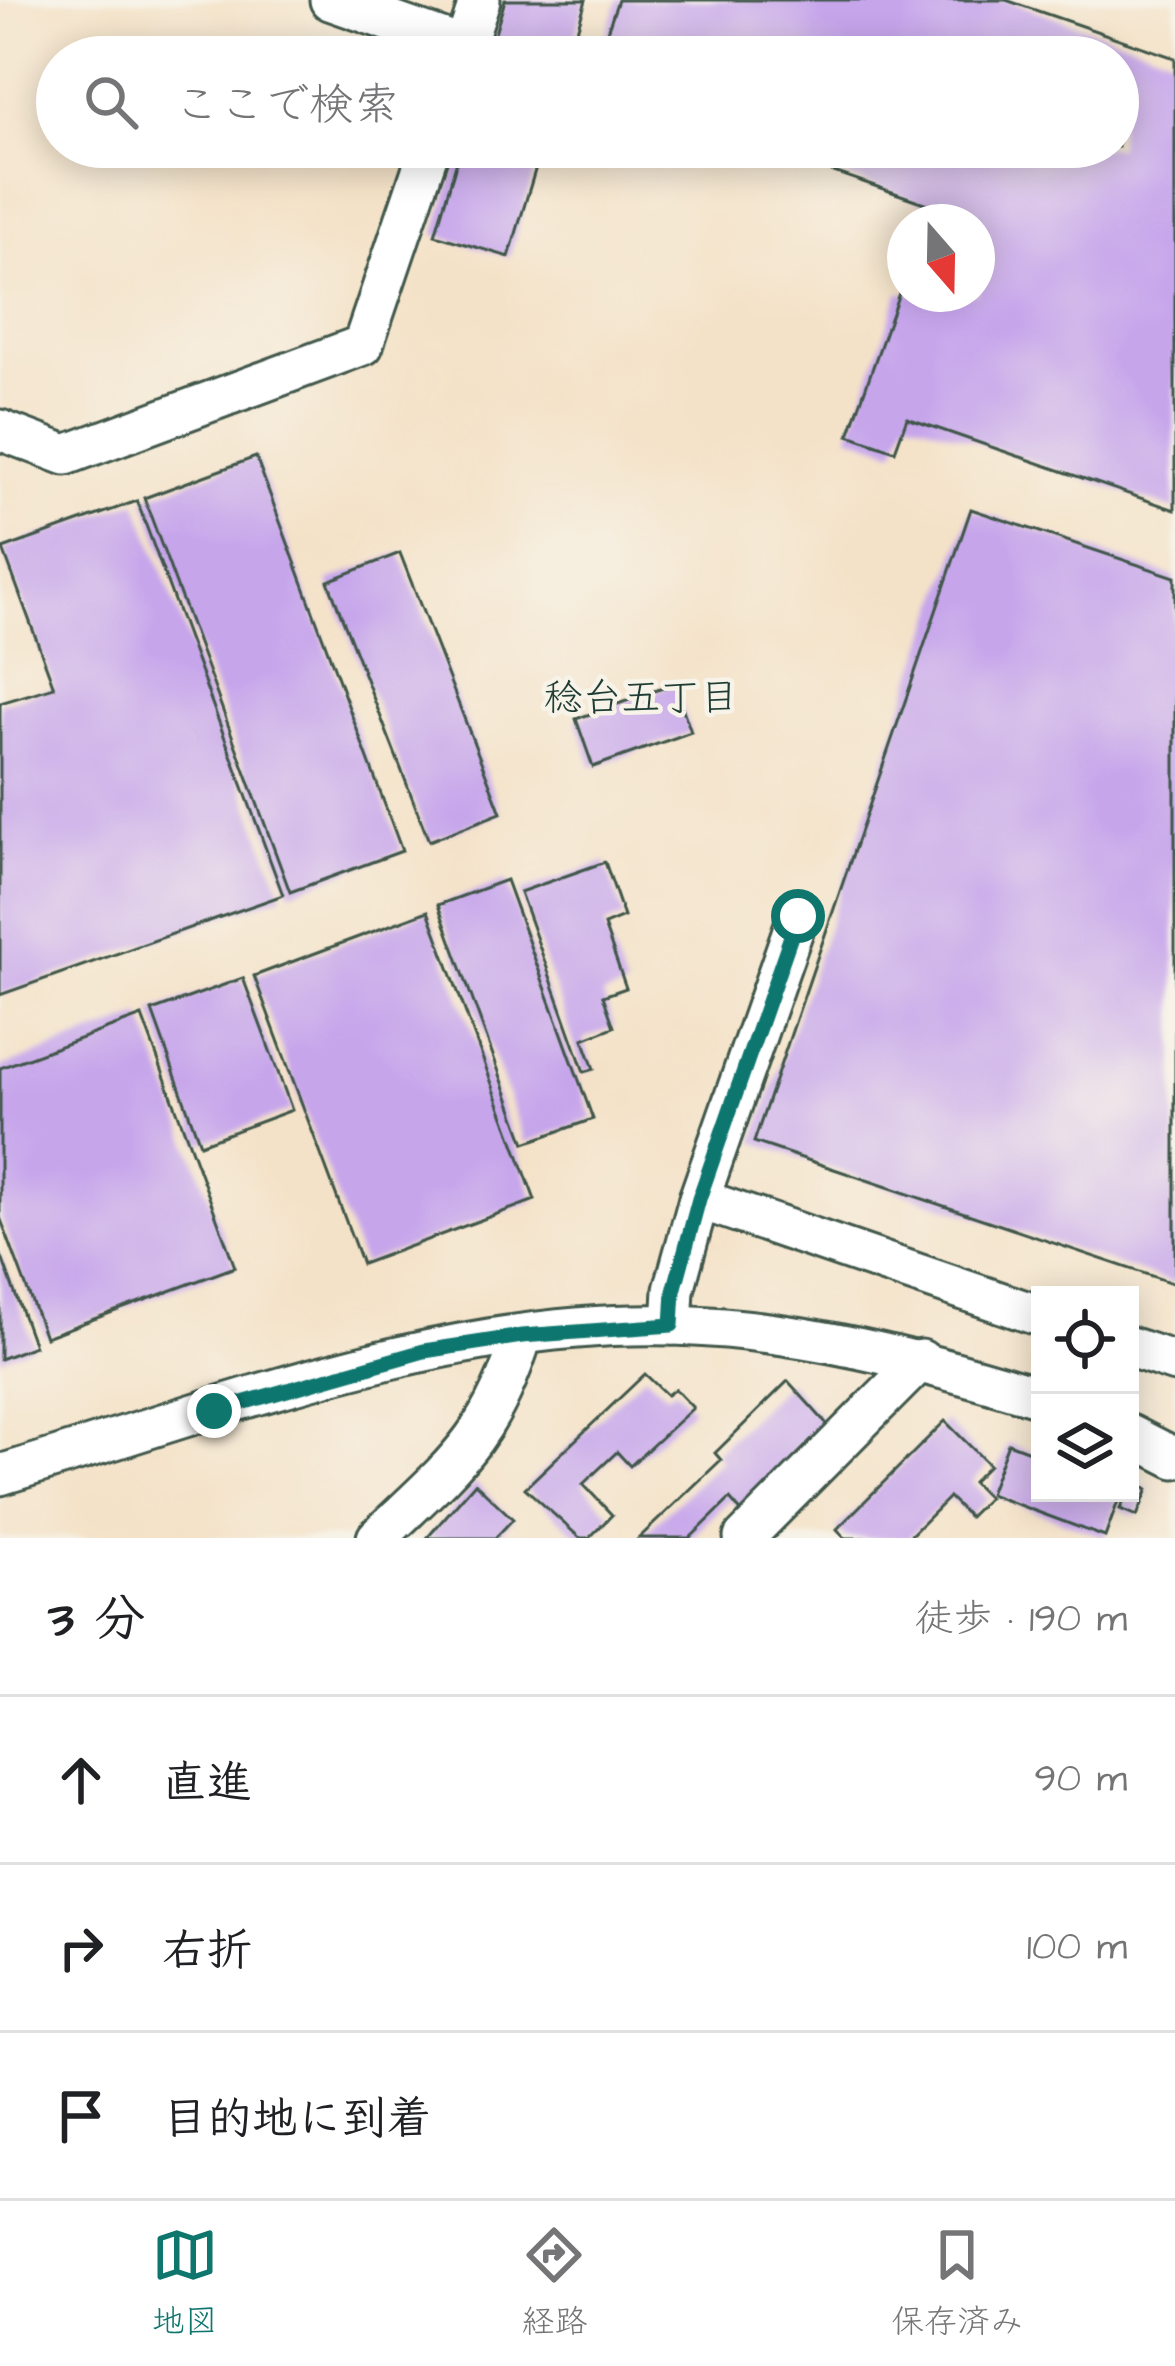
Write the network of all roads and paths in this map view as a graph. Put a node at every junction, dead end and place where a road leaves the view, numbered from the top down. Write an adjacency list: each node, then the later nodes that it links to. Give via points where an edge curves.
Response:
1 (329, 0): 3 (street)
2 (479, 0): 4 (street)
3 (422, 36)
4 (468, 36)
5 (423, 168): 6 (street, via 363,345 66,454)
6 (0, 430)
7 (798, 916): 8 (street)
8 (699, 1199): 9 (street); 10 (street)
9 (1031, 1313)
10 (672, 1325): 11 (street); 13 (street)
11 (522, 1336): 18 (street, via 424,1351); 19 (street, via 500,1401 473,1446)
12 (1139, 1350): 14 (street)
13 (921, 1360): 15 (street); 20 (street)
14 (1175, 1362)
15 (1031, 1394)
16 (1139, 1440): 17 (street)
17 (1175, 1458)
18 (0, 1474)
19 (377, 1538)
20 (744, 1538)

